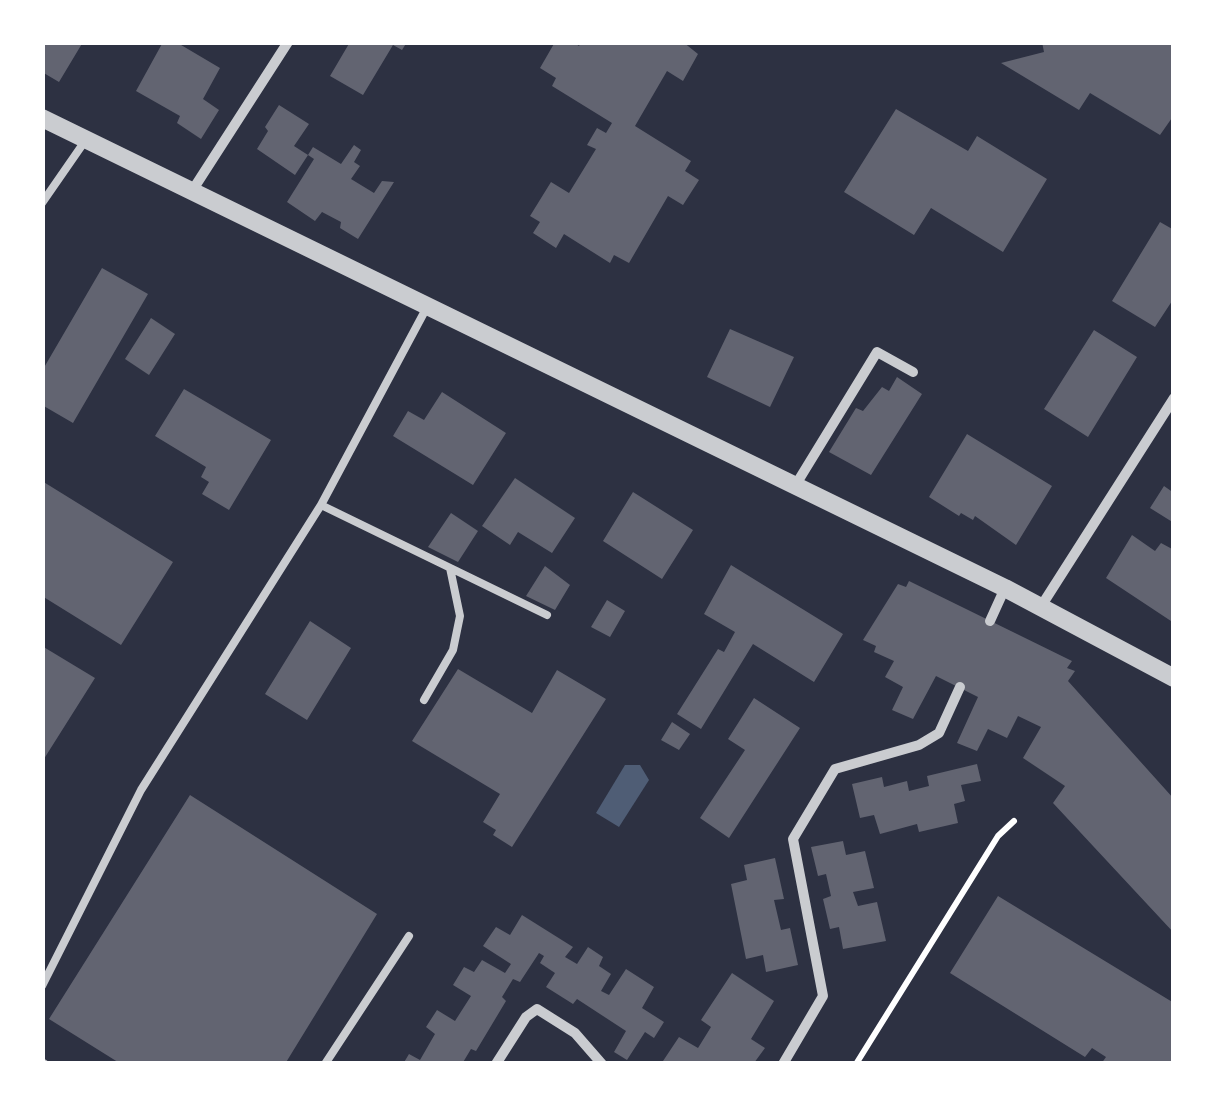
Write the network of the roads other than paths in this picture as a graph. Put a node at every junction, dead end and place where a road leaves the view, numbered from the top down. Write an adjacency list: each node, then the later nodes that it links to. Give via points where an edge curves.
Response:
1 (288, 42): 4 (street)
2 (42, 118): 3 (street)
3 (85, 141): 4 (street); 5 (lane)
4 (192, 191): 6 (street)
5 (42, 202)
6 (427, 307): 9 (street); 10 (lane)
7 (914, 372): 9 (street, via 878,352)
8 (1174, 398): 13 (street)
9 (795, 486): 12 (street)
10 (321, 505): 11 (lane); 20 (lane, via 141,790)
11 (450, 568): 14 (lane); 18 (lane, via 460,616 453,650)
12 (1005, 588): 13 (street); 15 (street)
13 (1040, 608): 16 (street)
14 (547, 615)
15 (990, 621)
16 (1174, 678)
17 (960, 688): 24 (street, via 938,732 920,745 836,769 793,839 823,996)
18 (424, 700)
19 (408, 936): 21 (lane)
20 (42, 986)
21 (325, 1064)
22 (496, 1064): 23 (street, via 537,1009 575,1033)
23 (602, 1064)
24 (783, 1064)

